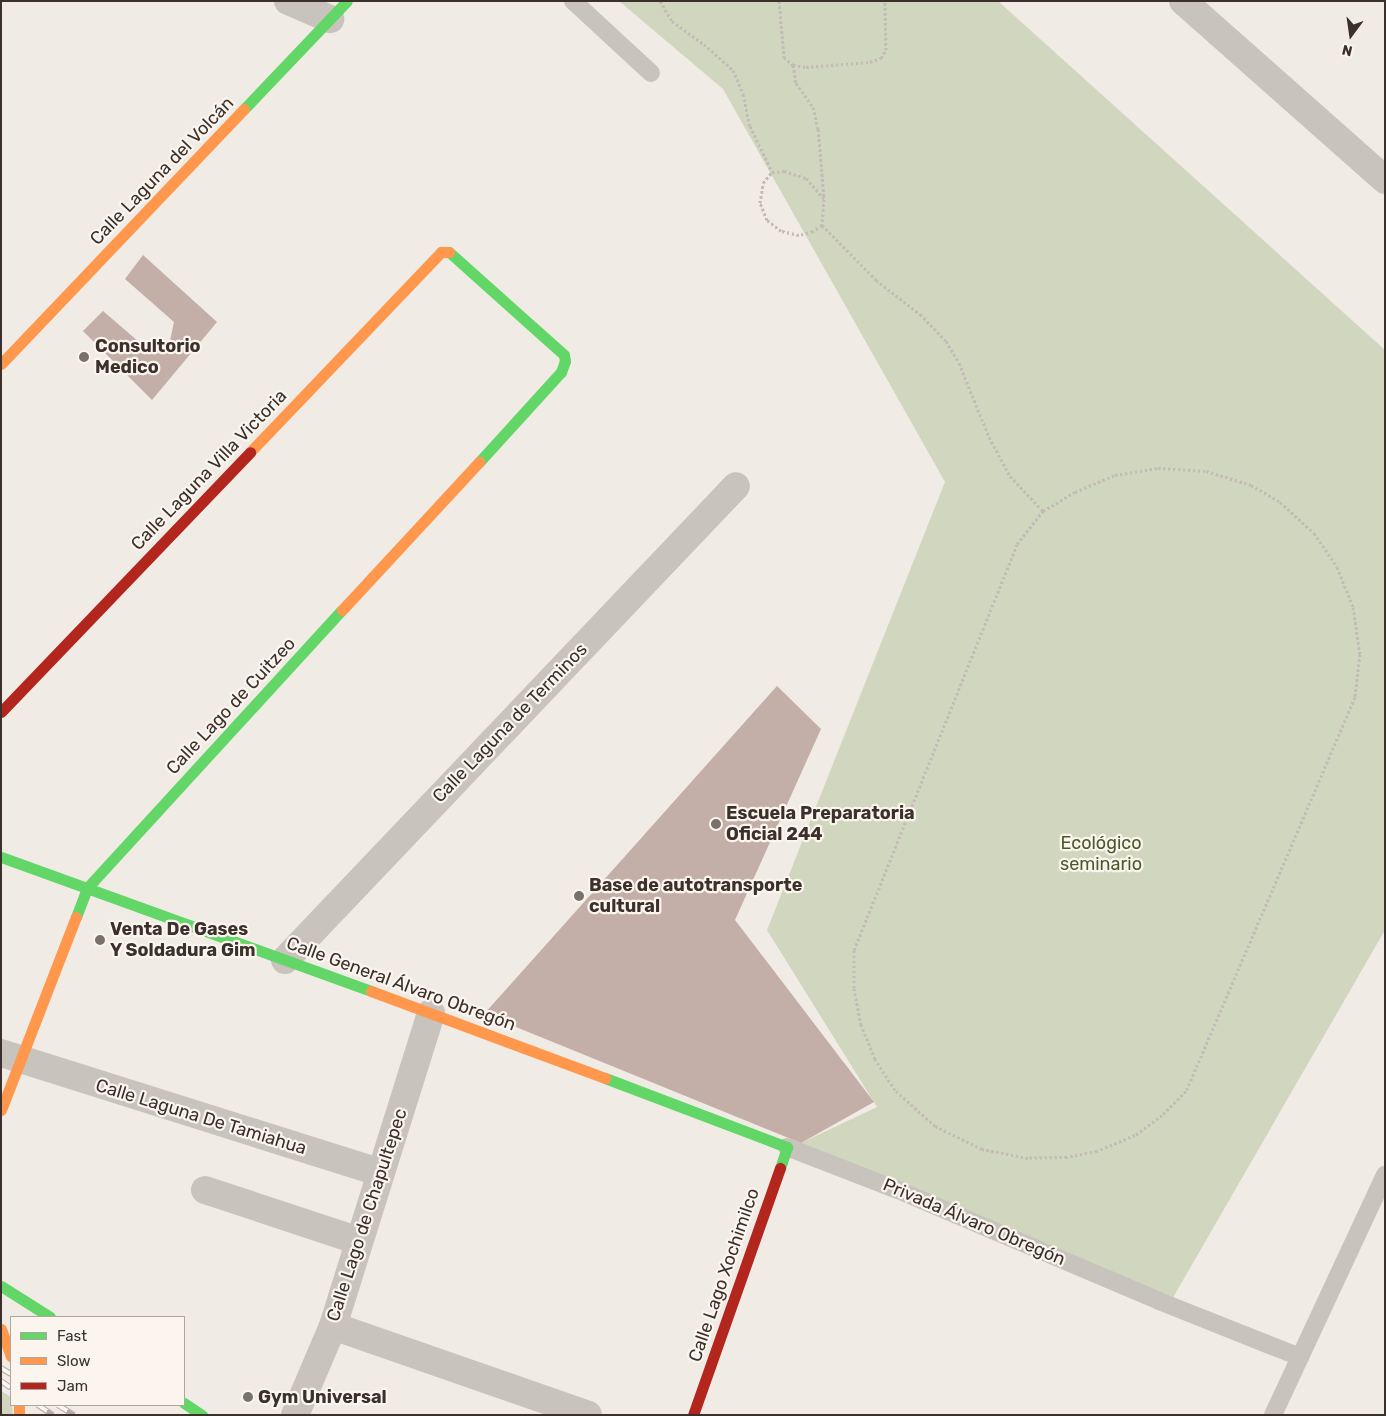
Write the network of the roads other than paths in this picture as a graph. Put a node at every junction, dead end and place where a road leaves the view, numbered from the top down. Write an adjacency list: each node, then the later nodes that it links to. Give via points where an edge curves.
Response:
1 (288, 1): 4 (street)
2 (572, 1): 5 (lane)
3 (1184, 1): 6 (street)
4 (339, 10): 7 (street, Calle Laguna del Volcán)
5 (651, 74)
6 (1385, 180)
7 (1, 364)
8 (561, 372): 10 (street, Calle Laguna Villa Victoria, via 565,361 561,351 452,253 442,252); 12 (street, Calle Lago de Cuitzeo)
9 (736, 486): 13 (street, Calle Laguna de Terminos)
10 (1, 712)
11 (1, 857): 12 (street, Calle General Álvaro Obregón)
12 (88, 888): 13 (street, Calle General Álvaro Obregón); 15 (street, Calle Lago de Cuitzeo)
13 (285, 960): 14 (street, Calle General Álvaro Obregón)
14 (431, 1013): 17 (street, Calle General Álvaro Obregón); 18 (street, Calle Lago de Chapultepec)
15 (11, 1057): 16 (street, Calle Lago de Cuitzeo); 18 (street, Calle Laguna De Tamiahua)
16 (1, 1110)
17 (788, 1147): 27 (lane, Privada Álvaro Obregón); 32 (street, Calle Lago Xochimilco)
18 (381, 1173): 21 (street, Calle Lago de Chapultepec)
19 (1385, 1175): 27 (lane)
20 (205, 1190): 21 (street)
21 (359, 1241): 24 (street, Calle Lago de Chapultepec)
22 (1, 1286): 23 (street)
23 (48, 1316)
24 (332, 1326): 30 (street, Calle Lago de Chapultepec); 31 (street)
25 (1, 1329): 26 (street)
26 (10, 1353)
27 (1300, 1357): 33 (lane)
28 (185, 1404): 29 (street)
29 (202, 1415)
30 (295, 1415)
31 (588, 1415)
32 (693, 1415)
33 (1273, 1415)

